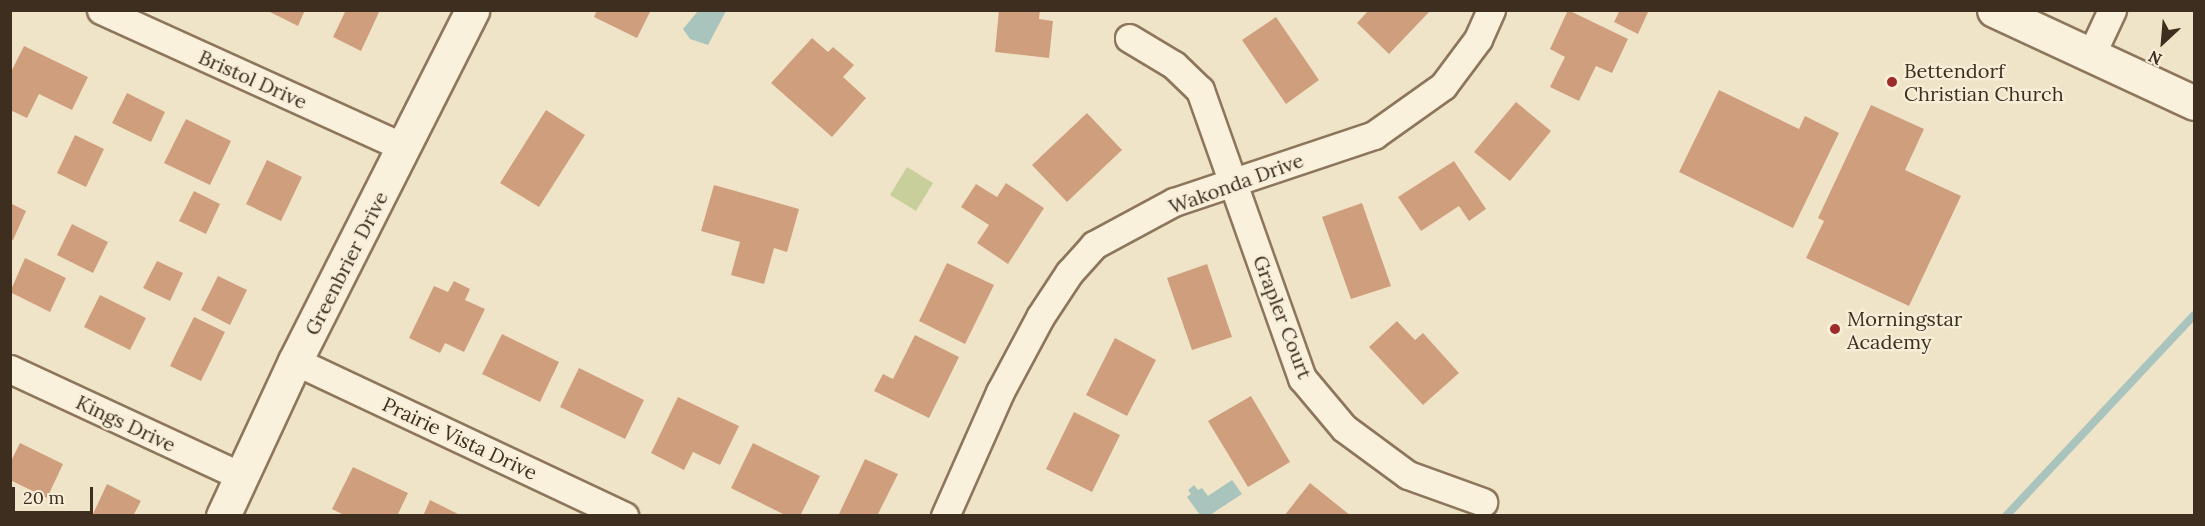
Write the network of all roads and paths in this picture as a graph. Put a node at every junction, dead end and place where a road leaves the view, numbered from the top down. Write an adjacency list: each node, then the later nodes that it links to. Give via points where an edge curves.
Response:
1 (101, 10): 9 (street, Bristol Drive)
2 (472, 10): 9 (street, Greenbrier Drive)
3 (1491, 10): 10 (street, Wakonda Drive, via 1478,39 1443,86 1374,135)
4 (1994, 10): 7 (street)
5 (2112, 10): 7 (street)
6 (1129, 38): 10 (street, Grapler Court, via 1174,65 1200,90)
7 (2091, 55): 8 (street)
8 (2194, 103)
9 (405, 148): 11 (street, Greenbrier Drive)
10 (1233, 183): 14 (street, Grapler Court, via 1302,378 1344,428 1408,475); 17 (street, Wakonda Drive, via 1174,202 1094,245 1069,273 1005,382)
11 (295, 361): 13 (street, Greenbrier Drive); 16 (street, Prairie Vista Drive)
12 (10, 369): 13 (street, Kings Drive)
13 (241, 476): 15 (street, Greenbrier Drive)
14 (1483, 502)
15 (223, 516)
16 (624, 516)
17 (945, 516)

